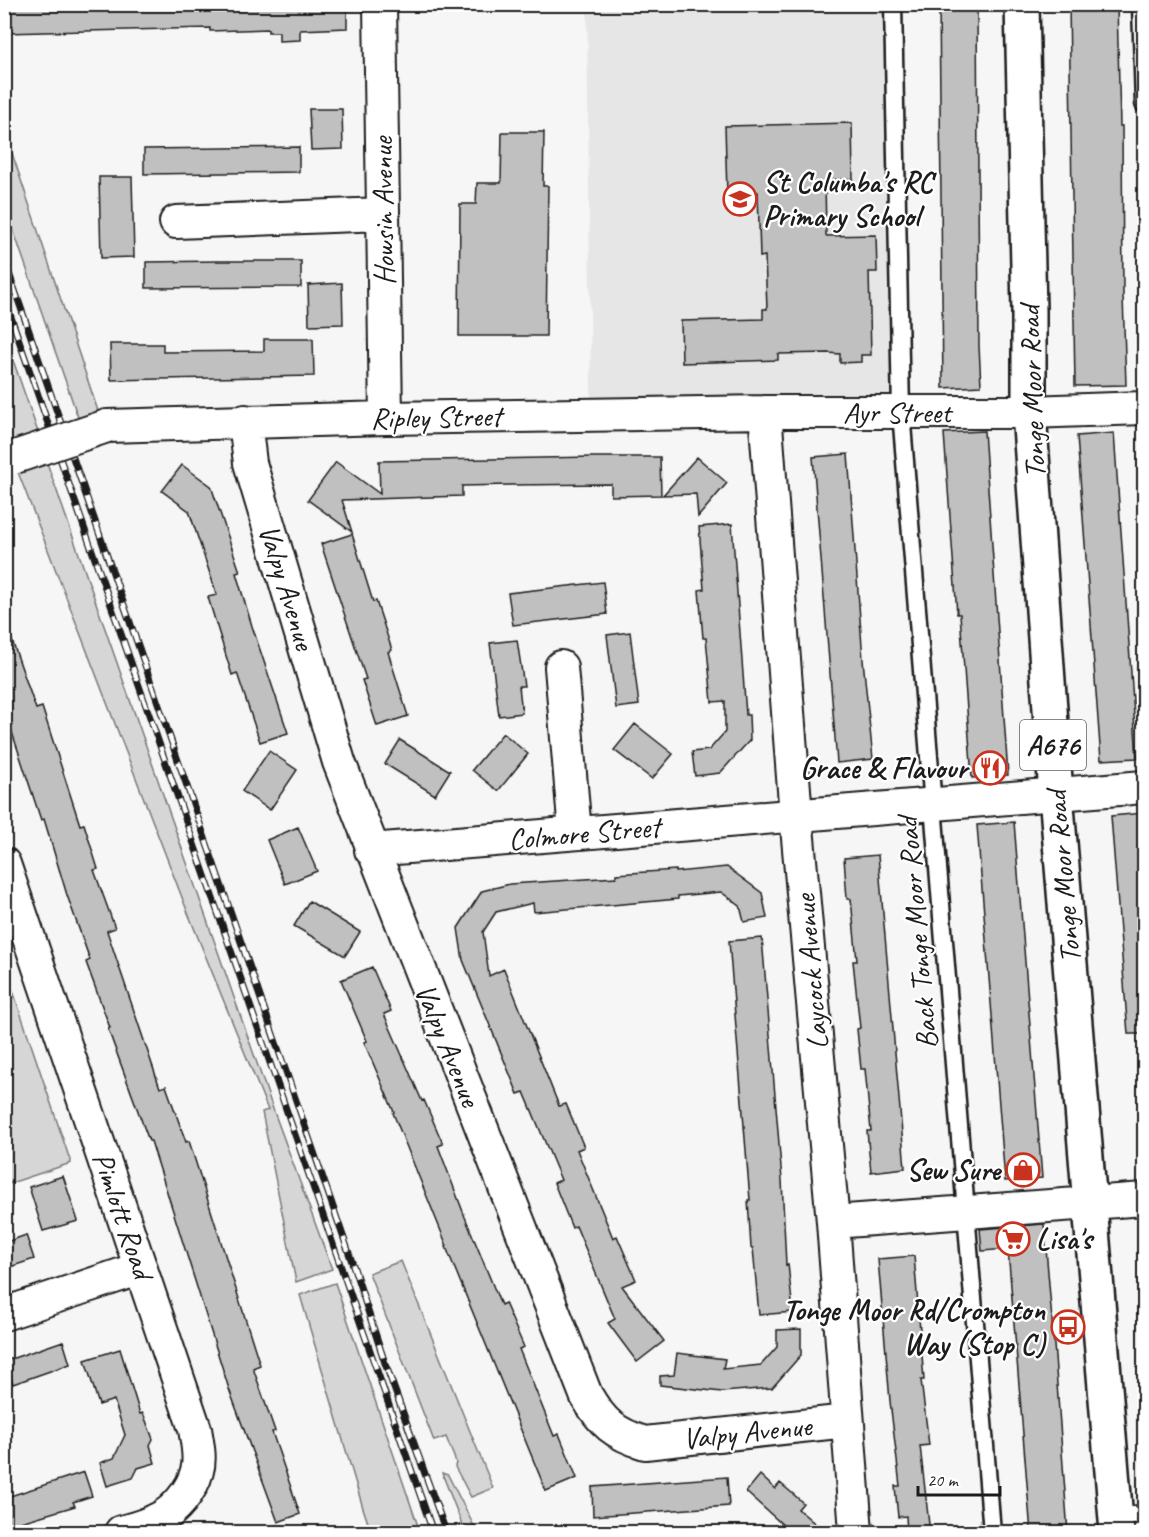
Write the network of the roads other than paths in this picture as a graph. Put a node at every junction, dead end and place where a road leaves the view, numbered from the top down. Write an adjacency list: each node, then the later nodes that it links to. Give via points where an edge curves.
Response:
1 (380, 4): 6 (street, Howsin Avenue)
2 (893, 4): 10 (lane, Back Tonge Moor Road)
3 (1022, 4): 11 (main road, Tonge Moor Road / A676)
4 (1141, 4): 5 (lane)
5 (1144, 104)
6 (383, 214): 7 (street); 12 (street, Howsin Avenue)
7 (176, 222)
8 (1144, 408): 11 (street, Ayr Street)
9 (765, 412): 10 (street, Ayr Street); 12 (street, Ripley Street); 19 (street, Laycock Avenue)
10 (901, 412): 11 (street, Ayr Street); 18 (lane, Back Tonge Moor Road)
11 (1029, 412): 17 (main road, Tonge Moor Road / A676)
12 (386, 418): 13 (street, Ripley Street)
13 (245, 421): 14 (street, Ripley Street, bridge, via 106,426); 21 (street, Valpy Avenue, via 250,463 339,762)
14 (10, 458)
15 (561, 667): 20 (street)
16 (1144, 787): 17 (street, Colmore Street)
17 (1056, 794): 18 (street, Colmore Street); 24 (main road, Tonge Moor Road / A676)
18 (933, 803): 19 (street, Colmore Street); 25 (lane, Back Tonge Moor Road)
19 (796, 816): 20 (street, Colmore Street); 26 (street, Laycock Avenue)
20 (575, 833): 21 (street, Colmore Street)
21 (371, 850): 29 (street, Valpy Avenue, via 597,1415 614,1430 645,1443)
22 (4, 864): 27 (street, Pimlott Road)
23 (1144, 1199): 24 (street)
24 (1089, 1203): 25 (street); 30 (main road, Tonge Moor Road / A676)
25 (967, 1213): 26 (street); 33 (lane, Back Tonge Moor Road)
26 (833, 1222): 29 (street, Laycock Avenue)
27 (141, 1268): 28 (street); 31 (street, Pimlott Road, via 195,1429 197,1470 174,1508 158,1520)
28 (4, 1314)
29 (847, 1421): 32 (street, Laycock Avenue)
30 (1125, 1521)
31 (121, 1533)
32 (856, 1533)
33 (992, 1533)

